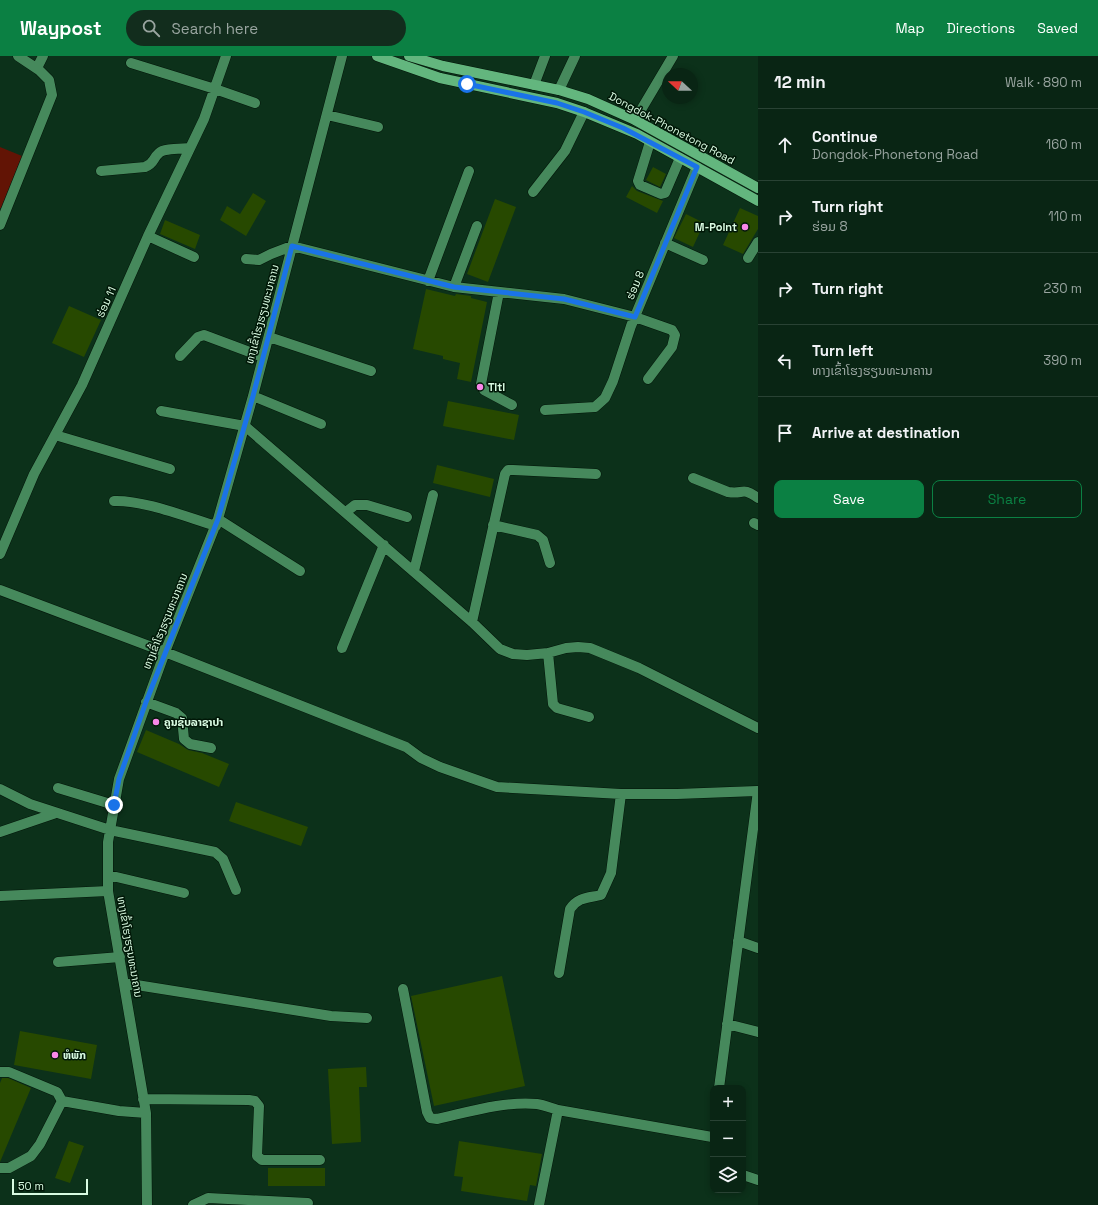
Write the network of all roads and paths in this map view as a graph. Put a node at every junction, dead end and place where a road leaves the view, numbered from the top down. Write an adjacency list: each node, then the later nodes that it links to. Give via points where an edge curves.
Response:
1 (18, 56): 11 (street)
2 (43, 56): 11 (street)
3 (226, 56): 13 (street, ຮ່ອມ 11)
4 (342, 56): 17 (street, ທາງເຂົ້າໂຮງຮຽນທະນາຄານ)
5 (377, 56): 16 (main road, Dongdok-Phonetong Road, via 440,78)
6 (408, 56): 12 (main road, Dongdok-Phonetong Road)
7 (545, 56): 12 (street)
8 (575, 56): 14 (street)
9 (673, 56): 18 (street)
10 (131, 63): 13 (street)
11 (36, 68): 29 (street, via 49,80 52,95)
12 (534, 85): 14 (main road, Dongdok-Phonetong Road)
13 (215, 89): 15 (street); 21 (street, ຮ່ອມ 11)
14 (559, 90): 18 (main road, Dongdok-Phonetong Road, via 588,99)
15 (254, 103)
16 (584, 112): 20 (main road, Dongdok-Phonetong Road); 27 (street, via 565,151)
17 (327, 115): 19 (street); 34 (street, ທາງເຂົ້າໂຮງຮຽນທະນາຄານ)
18 (635, 120): 26 (main road, Dongdok-Phonetong Road)
19 (378, 127)
20 (650, 142): 22 (main road, Dongdok-Phonetong Road); 22 (street, via 638,181 640,185 661,194 665,193)
21 (190, 148): 24 (street, via 164,150 145,167); 31 (street, ຮ່ອມ 11)
22 (680, 158): 23 (main road, Dongdok-Phonetong Road)
23 (697, 167): 28 (main road, Dongdok-Phonetong Road); 33 (street, ຮ່ອມ 8)
24 (101, 171)
25 (470, 171): 39 (street)
26 (758, 188)
27 (533, 192)
28 (758, 201)
29 (0, 225)
30 (477, 226): 40 (street)
31 (148, 236): 35 (street); 54 (street, ຮ່ອມ 11, via 82,385)
32 (758, 242): 36 (street)
33 (665, 243): 38 (street); 42 (street, ຮ່ອມ 8)
34 (292, 246): 37 (street, via 259,260); 39 (street); 43 (street, ທາງເຂົ້າໂຮງຮຽນທະນາຄານ)
35 (194, 257)
36 (748, 258)
37 (246, 259)
38 (703, 260)
39 (428, 281): 40 (street)
40 (454, 287): 41 (street)
41 (499, 292): 42 (street, via 564,299); 49 (street, via 481,384 484,390)
42 (635, 317): 47 (street, via 672,330 676,335 672,347); 50 (street, ຮ່ອມ 8, via 605,398 595,407)
43 (269, 337): 45 (street, ທາງເຂົ້າໂຮງຮຽນທະນາຄານ); 46 (street)
44 (180, 356): 45 (street, via 198,337 204,335)
45 (263, 356): 48 (street, ທາງເຂົ້າໂຮງຮຽນທະນາຄານ)
46 (371, 371)
47 (648, 379)
48 (253, 396): 52 (street); 53 (street, ທາງເຂົ້າໂຮງຮຽນທະນາຄານ)
49 (512, 404)
50 (545, 410)
51 (161, 411): 53 (street)
52 (321, 424)
53 (245, 426): 61 (street); 63 (street, ທາງເຂົ້າໂຮງຮຽນທະນາຄານ)
54 (55, 435): 55 (street); 66 (street, ຮ່ອມ 11, via 34,474)
55 (170, 469)
56 (596, 474): 64 (street, via 508,470)
57 (693, 478): 59 (street, via 728,492 744,491)
58 (433, 495): 69 (street)
59 (758, 498)
60 (114, 501): 63 (street, via 125,500)
61 (346, 512): 62 (street, via 355,505 367,505); 65 (street)
62 (407, 517)
63 (217, 522): 68 (street); 73 (street, ທາງເຂົ້າໂຮງຮຽນທະນາຄານ)
64 (493, 525): 67 (street, via 538,535 543,540); 71 (street)
65 (384, 545): 69 (street); 72 (street)
66 (0, 554)
67 (550, 563)
68 (300, 571)
69 (414, 571): 71 (street)
70 (0, 590): 73 (street)
71 (472, 622): 74 (street, via 500,650 527,656)
72 (342, 648)
73 (165, 652): 75 (street, ທາງເຂົ້າໂຮງຮຽນທະນາຄານ); 82 (street, via 406,747 440,767 497,787)
74 (548, 653): 76 (street, via 553,704 557,708); 77 (street, via 566,648 590,648 639,668)
75 (146, 702): 78 (street, via 176,713 182,718 184,739 190,744); 83 (street, ທາງເຂົ້າໂຮງຮຽນທະນາຄານ, via 119,779)
76 (589, 717)
77 (758, 728)
78 (211, 748)
79 (58, 788): 83 (street)
80 (0, 789): 85 (street)
81 (758, 791): 82 (street); 84 (street)
82 (621, 794): 97 (street, via 611,873 601,895 580,899 570,909)
83 (114, 805): 86 (street, ທາງເຂົ້າໂຮງຮຽນທະນາຄານ)
84 (756, 812): 93 (street)
85 (56, 813): 86 (street); 87 (street)
86 (110, 830): 88 (street, ທາງເຂົ້າໂຮງຮຽນທະນາຄານ); 90 (street, via 215,852 223,859)
87 (0, 832)
88 (108, 875): 89 (street, ທາງເຂົ້າໂຮງຮຽນທະນາຄານ); 91 (street)
89 (108, 890): 92 (street); 95 (street, ທາງເຂົ້າໂຮງຮຽນທະນາຄານ)
90 (236, 890)
91 (184, 893)
92 (0, 896)
93 (738, 941): 94 (street); 101 (street)
94 (758, 948)
95 (120, 957): 96 (street); 98 (street, ທາງເຂົ້າໂຮງຮຽນທະນາຄານ)
96 (58, 962)
97 (559, 974)
98 (124, 983): 100 (street, via 331,1016); 105 (street, ທາງເຂົ້າໂຮງຮຽນທະນາຄານ)
99 (403, 989): 107 (street, via 430,1118 436,1119 502,1105 538,1104)
100 (367, 1018)
101 (727, 1024): 102 (street); 104 (street)
102 (758, 1032)
103 (0, 1072): 106 (street, via 9,1072 57,1092)
104 (719, 1085)
105 (143, 1099): 108 (street, ທາງເຂົ້າໂຮງຮຽນທະນາຄານ); 110 (street, via 255,1101 259,1106 257,1156 262,1160)
106 (62, 1101): 108 (street); 111 (street, via 31,1156 9,1168)
107 (558, 1110): 109 (street); 117 (street)
108 (146, 1113): 115 (street, ທາງເຂົ້າໂຮງຮຽນທະນາຄານ)
109 (710, 1137)
110 (320, 1160)
111 (0, 1168)
112 (746, 1176): 113 (street)
113 (758, 1180)
114 (308, 1203): 116 (street, via 208,1198)
115 (147, 1205)
116 (193, 1205)
117 (539, 1205)

